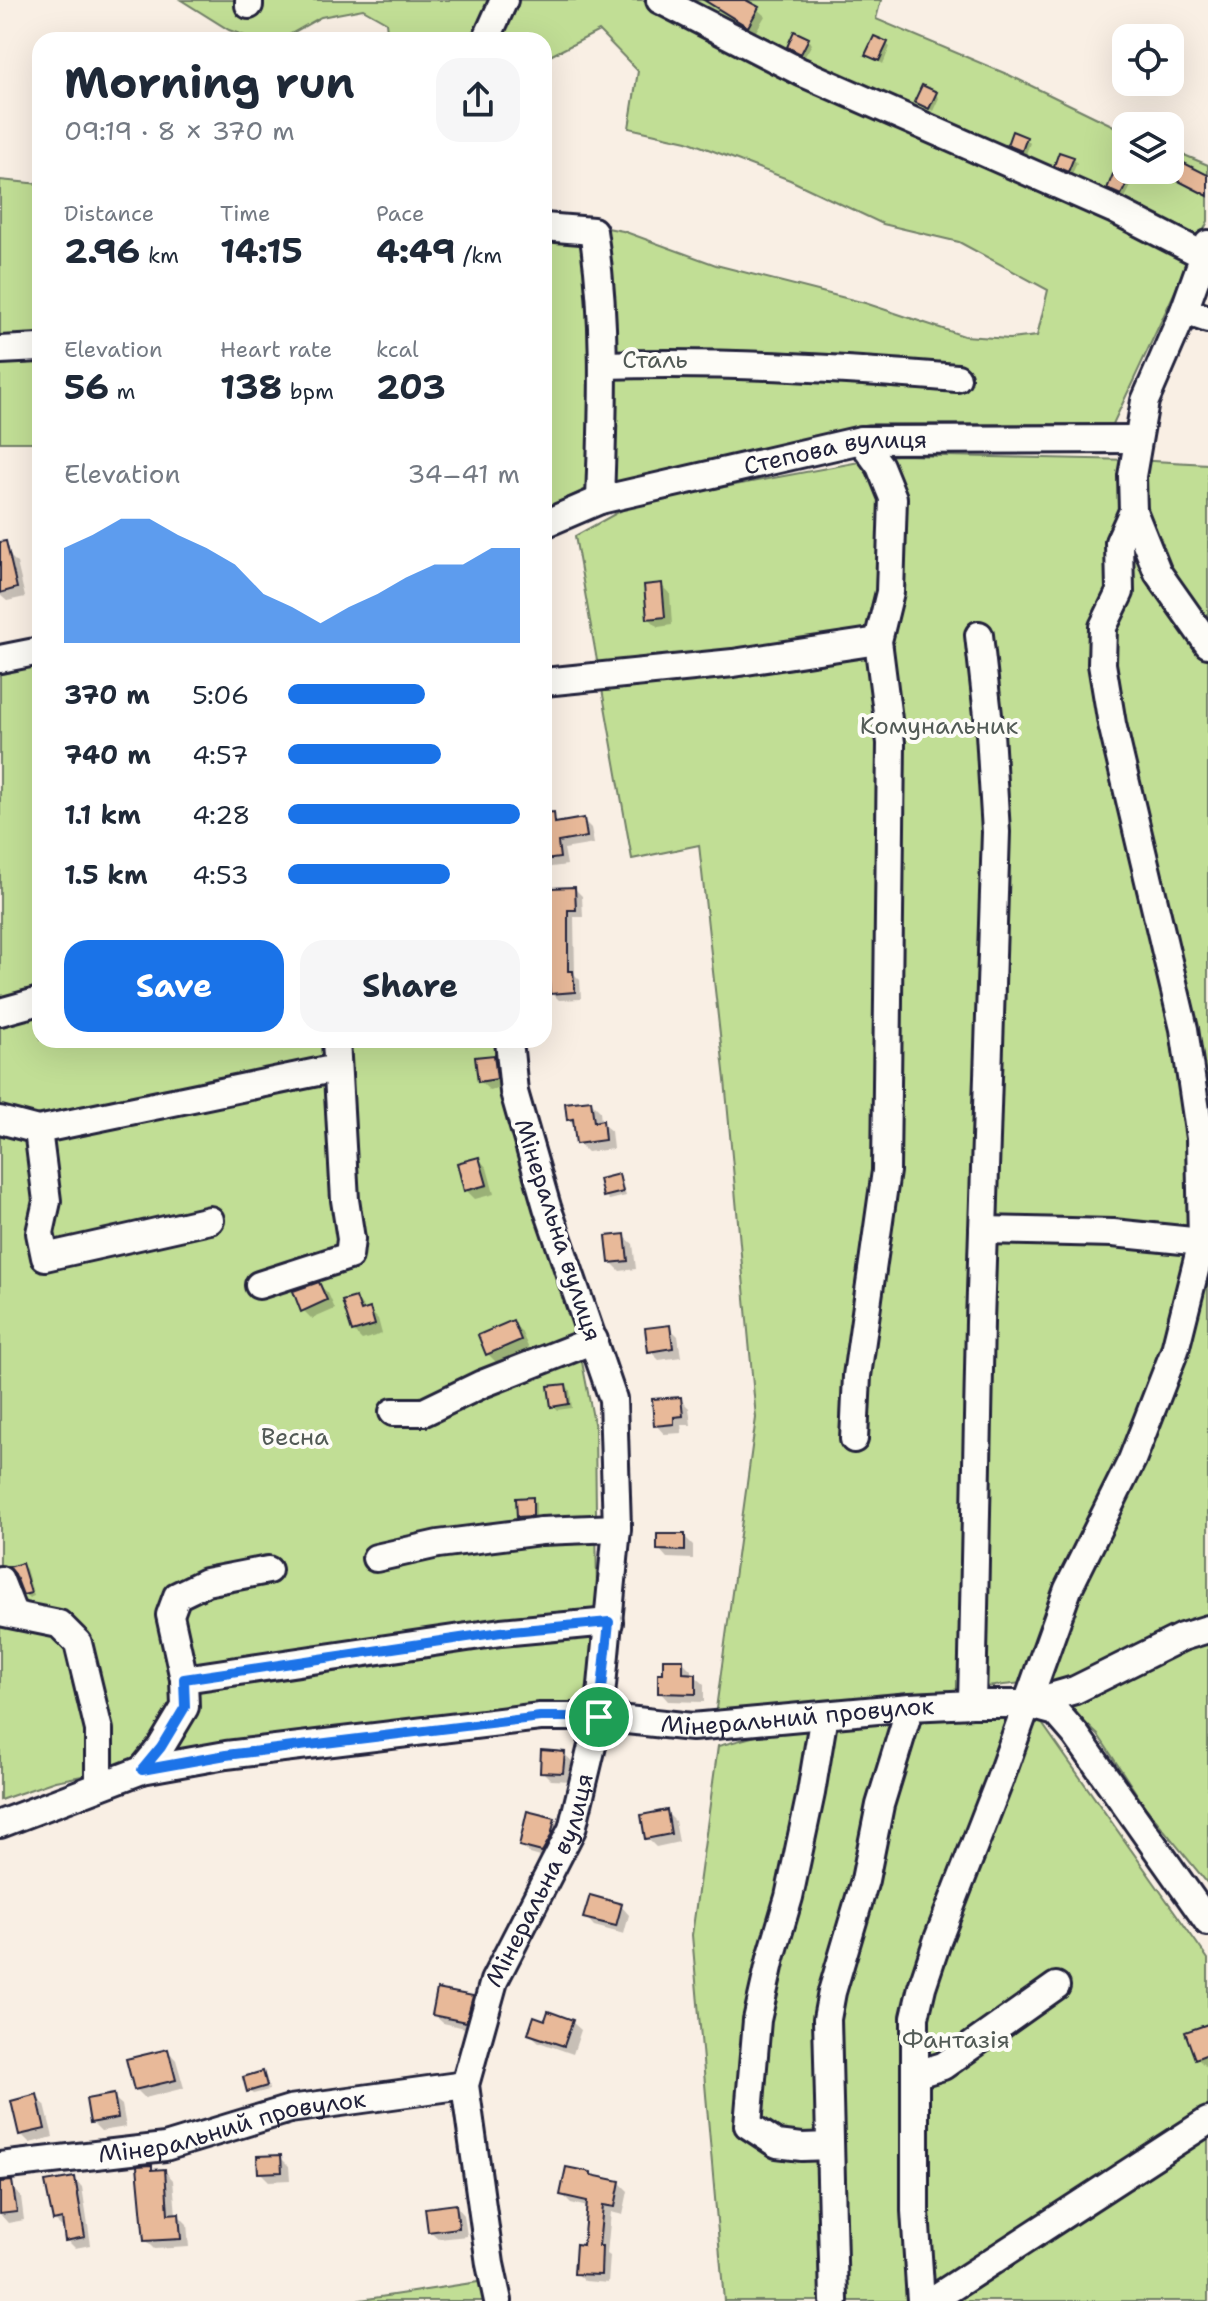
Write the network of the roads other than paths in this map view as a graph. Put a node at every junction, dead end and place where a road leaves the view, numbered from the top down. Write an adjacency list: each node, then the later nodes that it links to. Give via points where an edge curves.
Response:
1 (504, 0): 3 (street)
2 (660, 0): 5 (street, via 801,72)
3 (490, 32)
4 (552, 228): 9 (street, via 593,231)
5 (1206, 249): 6 (street)
6 (1196, 315): 11 (street, via 1145,401)
7 (32, 348): 8 (street)
8 (0, 350)
9 (604, 365): 10 (street, via 688,362); 13 (street)
10 (957, 378)
11 (1137, 439): 12 (street, Степова вулиця); 14 (street)
12 (861, 440): 13 (street, Степова вулиця); 17 (street, via 880,466 893,498 890,592)
13 (600, 500): 15 (street, Степова вулиця)
14 (1133, 511): 18 (street, via 1158,573); 31 (street, via 1119,542 1120,592 1103,627 1102,664 1184,1029 1200,1138)
15 (552, 521)
16 (979, 635): 30 (street, via 996,832)
17 (878, 641): 21 (street, via 733,663); 35 (street, via 891,743 886,1171 857,1376)
18 (1208, 644)
19 (32, 653): 20 (street)
20 (0, 659)
21 (552, 681)
22 (32, 1003): 23 (street)
23 (0, 1012)
24 (336, 1048): 26 (street)
25 (510, 1048): 33 (street, Мінеральна вулиця, via 514,1092 547,1207)
26 (337, 1068): 28 (street); 32 (street, via 349,1256)
27 (0, 1120): 28 (street)
28 (38, 1130): 29 (street, via 47,1201 40,1233 45,1257)
29 (210, 1220)
30 (983, 1230): 31 (street, via 1113,1233); 44 (street)
31 (1202, 1242): 45 (street, via 1170,1364 1132,1460 1068,1589)
32 (259, 1285)
33 (594, 1340): 34 (street, via 424,1412); 36 (street, Мінеральна вулиця, via 613,1399)
34 (393, 1412)
35 (854, 1439)
36 (617, 1528): 37 (street, via 438,1544); 41 (street, Мінеральна вулиця)
37 (376, 1558)
38 (268, 1570): 43 (street, via 206,1582 177,1596 170,1615)
39 (0, 1580): 40 (street)
40 (7, 1613): 50 (street, via 59,1624 78,1643 99,1730)
41 (609, 1622): 43 (street, via 501,1632); 48 (street, Мінеральна вулиця)
42 (1208, 1629): 45 (street, Мінеральний провулок, via 1075,1690)
43 (184, 1679): 49 (street, via 185,1707)
44 (972, 1704): 45 (street, Мінеральний провулок); 46 (street, Мінеральний провулок)
45 (1026, 1704): 52 (street, via 1056,1712 1076,1735); 54 (street, via 922,1987 915,2017)
46 (910, 1707): 47 (street, Мінеральний провулок); 57 (street, via 827,2019)
47 (824, 1715): 48 (street, Мінеральний провулок, via 692,1727); 57 (street, via 789,1897 757,2020 748,2125 777,2144)
48 (599, 1717): 49 (street, Мінеральний провулок, via 540,1717); 55 (street, Мінеральна вулиця, via 572,1829 494,1981)
49 (142, 1770): 50 (street, Мінеральний провулок)
50 (99, 1786): 51 (street, Мінеральний провулок)
51 (0, 1824)
52 (1208, 1922)
53 (1056, 1986): 54 (street, via 943,2066)
54 (917, 2074): 61 (street, via 915,2211)
55 (465, 2085): 58 (street, Мінеральний провулок, via 290,2109 165,2147); 59 (street, Мінеральна вулиця)
56 (1208, 2121): 62 (street)
57 (830, 2146): 60 (street)
58 (0, 2166)
59 (498, 2301)
60 (834, 2301)
61 (921, 2301)
62 (931, 2301)

